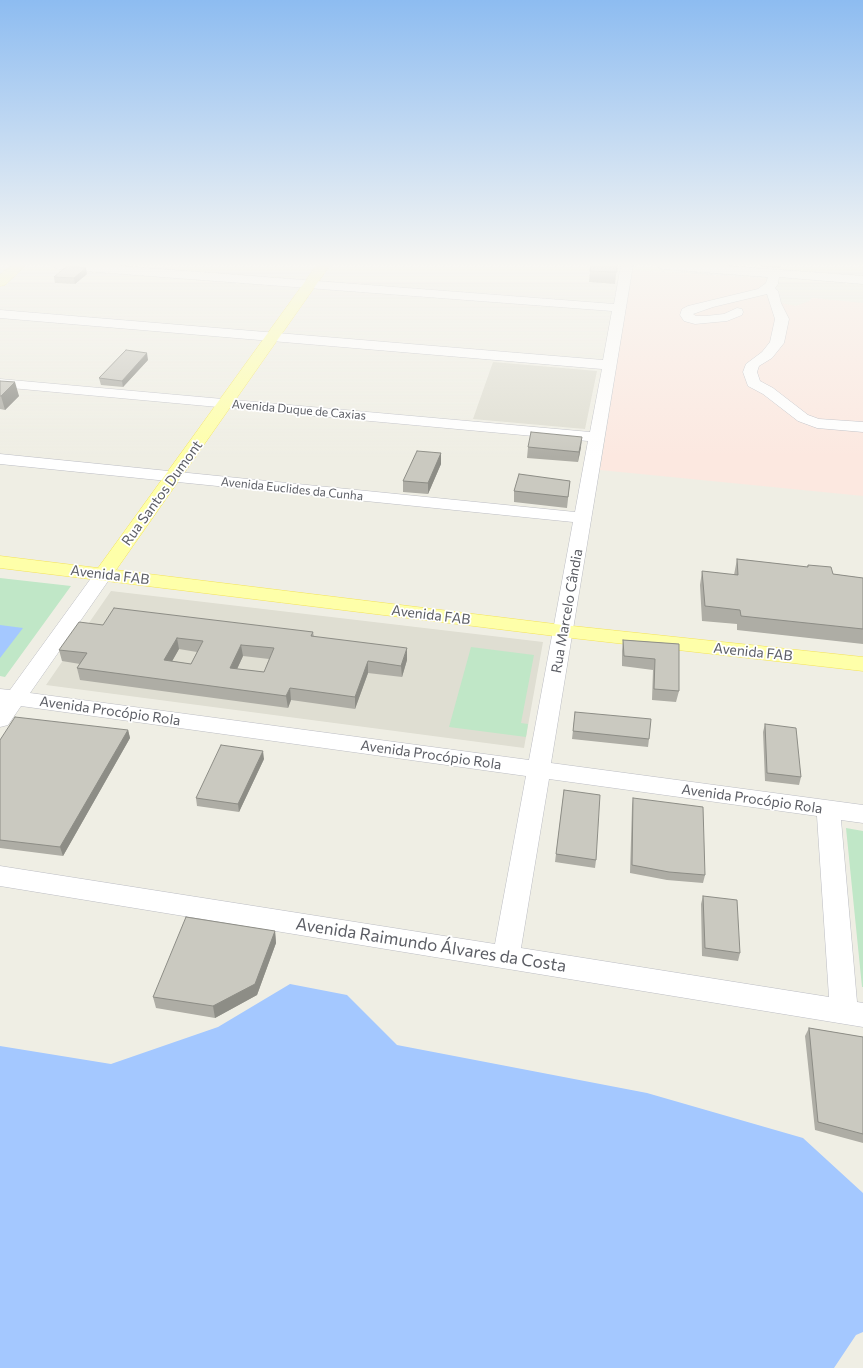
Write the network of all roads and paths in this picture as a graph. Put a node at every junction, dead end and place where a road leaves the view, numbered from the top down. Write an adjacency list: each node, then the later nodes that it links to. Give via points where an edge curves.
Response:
1 (177, 329): 5 (street)
2 (279, 329): 5 (main road, Rua Santos Dumont)
3 (616, 329): 6 (street, Rua Marcelo Cândia)
4 (780, 329): 9 (street, via 777,343 767,355 753,364 750,372 753,383 768,391 803,418 817,423)
5 (274, 337): 6 (street); 8 (main road, Rua Santos Dumont)
6 (610, 365): 10 (street, Rua Marcelo Cândia)
7 (0, 382): 8 (street, Avenida Duque de Caxias)
8 (227, 403): 10 (street, Avenida Duque de Caxias); 12 (main road, Rua Santos Dumont)
9 (863, 427)
10 (597, 436): 13 (street, Rua Marcelo Cândia)
11 (0, 459): 12 (street, Avenida Euclides da Cunha)
12 (174, 477): 13 (street, Avenida Euclides da Cunha); 15 (main road, Rua Santos Dumont)
13 (583, 518): 16 (street, Rua Marcelo Cândia)
14 (0, 562): 15 (main road, Avenida FAB)
15 (104, 574): 16 (main road, Avenida FAB); 18 (street, Rua Santos Dumont)
16 (564, 631): 17 (main road, Avenida FAB); 20 (street, Rua Marcelo Cândia)
17 (863, 664)
18 (8, 697): 19 (street, Rua Santos Dumont); 20 (street, Avenida Procópio Rola)
19 (0, 720)
20 (539, 770): 21 (street, Avenida Procópio Rola); 24 (street, Rua Marcelo Cândia)
21 (828, 809): 22 (street, Avenida Procópio Rola); 25 (street)
22 (863, 814)
23 (0, 876): 24 (street, Avenida Raimundo Álvares da Costa)
24 (506, 957): 25 (street, Avenida Raimundo Álvares da Costa)
25 (854, 1013)

